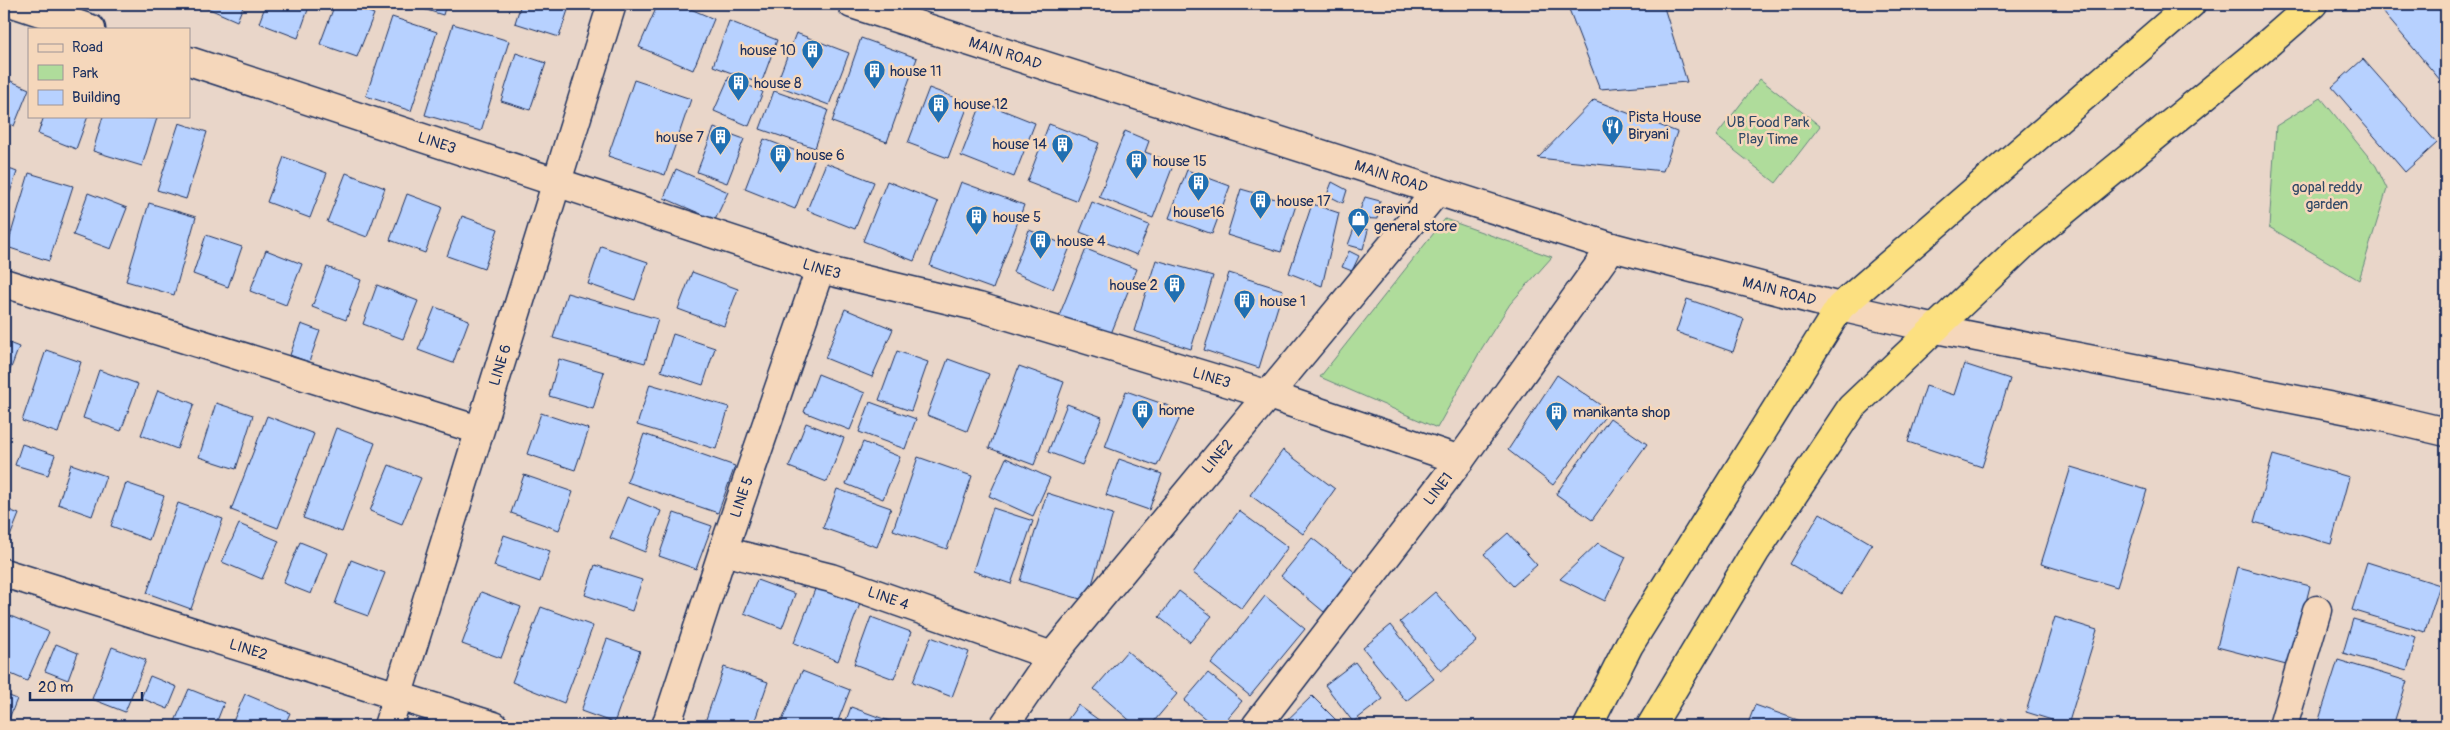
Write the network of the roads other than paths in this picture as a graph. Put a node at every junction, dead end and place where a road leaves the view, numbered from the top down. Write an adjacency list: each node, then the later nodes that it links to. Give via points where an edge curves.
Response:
1 (16, 4): 6 (street)
2 (612, 4): 8 (street, LINE 6)
3 (852, 4): 9 (street, MAIN ROAD)
4 (2191, 4): 13 (highway)
5 (2313, 4): 14 (highway, via 2025,243)
6 (88, 28)
7 (190, 61): 8 (street, LINE3)
8 (556, 183): 11 (street, LINE3); 16 (street, LINE 6)
9 (1437, 191): 10 (street, MAIN ROAD); 15 (street, LINE2)
10 (1612, 247): 13 (street, MAIN ROAD); 18 (street, LINE1)
11 (820, 269): 15 (street, LINE3, via 979,307); 19 (street, LINE 5)
12 (4, 283): 16 (street)
13 (1840, 307): 14 (street, MAIN ROAD); 29 (highway, via 1629,645)
14 (1936, 330): 17 (street, MAIN ROAD, via 2374,415); 30 (highway, via 1851,408 1755,552)
15 (1269, 395): 18 (street, LINE3); 22 (street, LINE2)
16 (479, 430): 23 (street, LINE 6)
17 (2446, 432)
18 (1460, 460): 28 (street, LINE1)
19 (723, 551): 22 (street, LINE 4, via 831,578); 26 (street, LINE 5)
20 (4, 573): 23 (street, LINE2)
21 (2317, 610): 31 (street)
22 (1052, 656): 27 (street, LINE2)
23 (398, 696): 24 (street, LINE 6); 25 (street, LINE2)
24 (388, 726)
25 (494, 726)
26 (666, 726)
27 (1004, 726)
28 (1256, 726)
29 (1588, 726)
30 (1651, 726)
31 (2283, 726)

